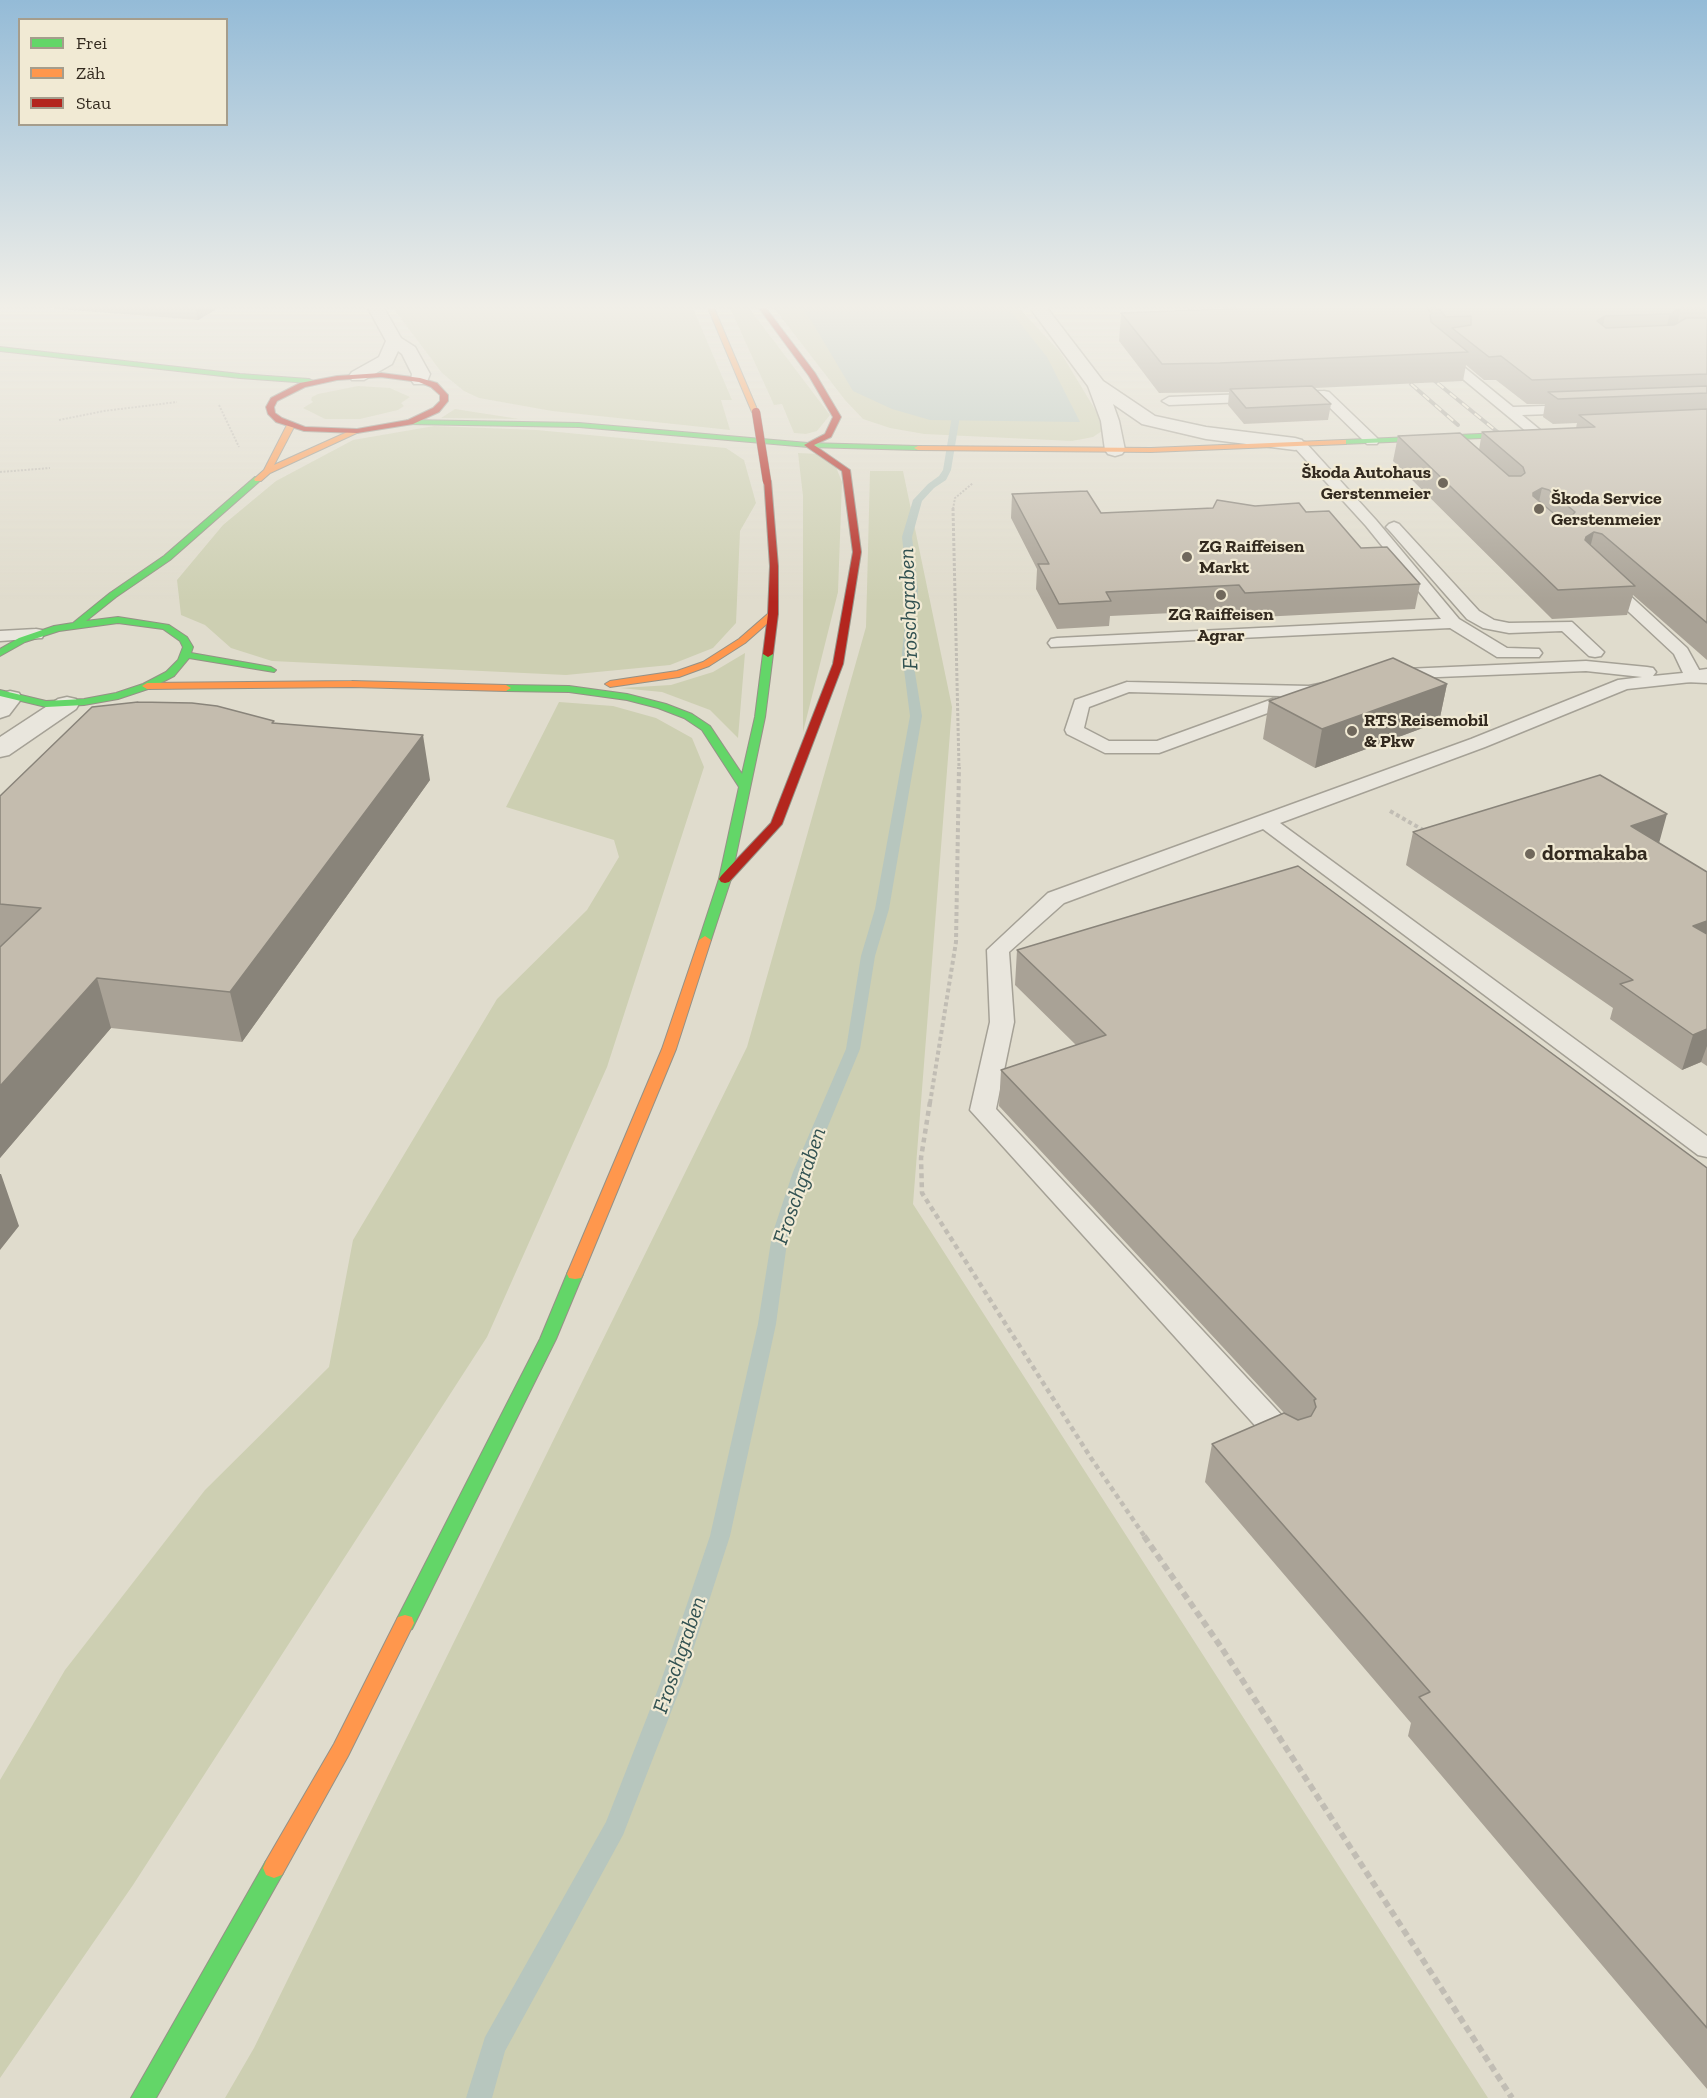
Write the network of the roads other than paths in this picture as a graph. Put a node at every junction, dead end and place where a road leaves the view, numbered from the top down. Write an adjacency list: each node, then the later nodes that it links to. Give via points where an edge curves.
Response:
1 (270, 406): 14 (main road, via 272,414)
2 (440, 406): 13 (main road)
3 (753, 406): 33 (main road, bridge, via 767,481 774,566)
4 (833, 406): 22 (main road, via 842,420 828,435)
5 (1105, 406): 25 (street)
6 (1128, 406): 12 (street)
7 (1335, 406): 20 (lane)
8 (1505, 406): 11 (lane)
9 (1592, 408): 11 (lane)
10 (504, 410): 15 (main road)
11 (1511, 411): 18 (lane)
12 (1149, 420): 23 (street, via 1206,433); 26 (street, via 1156,432)
13 (410, 422): 15 (main road); 16 (main road)
14 (291, 425): 16 (main road, via 320,431); 29 (main road)
15 (579, 425): 22 (main road)
16 (357, 431): 29 (main road)
17 (876, 434): 24 (main road)
18 (1544, 434): 19 (main road)
19 (1443, 438): 20 (main road); 27 (lane)
20 (1372, 441): 21 (main road)
21 (1320, 444): 23 (main road); 39 (lane, via 1473,615 1489,624 1509,628 1566,626)
22 (808, 445): 24 (main road); 28 (main road)
23 (1300, 445): 26 (main road); 35 (lane)
24 (924, 450): 25 (main road); 28 (main road)
25 (1115, 450): 26 (main road)
26 (1151, 450)
27 (1461, 454)
28 (856, 466): 54 (main road, via 857,552 838,664 776,824)
29 (267, 471): 30 (main road)
30 (166, 558): 32 (main road); 34 (main road)
31 (1597, 574): 43 (lane, via 1681,652)
32 (159, 577)
33 (772, 614): 47 (main road, via 727,652 680,674); 52 (main road, via 760,717)
34 (78, 623): 36 (main road); 41 (main road, via 152,619 184,639)
35 (1453, 623): 38 (lane); 39 (lane, via 1503,653)
36 (36, 634): 37 (lane); 40 (main road)
37 (0, 636)
38 (1057, 643)
39 (1595, 652): 43 (lane)
40 (0, 653)
41 (187, 655): 45 (main road); 46 (main road, via 178,668)
42 (1371, 676): 43 (lane, via 1586,666)
43 (1701, 676): 53 (lane, via 1624,684 1478,743)
44 (1350, 681): 48 (lane)
45 (352, 684): 46 (main road); 47 (main road)
46 (147, 686): 50 (main road, via 101,700)
47 (569, 689): 52 (main road, via 646,701 688,716 706,728)
48 (1309, 691): 48 (lane, via 1127,687 1082,704 1074,730 1104,747 1159,747)
49 (3, 700): 50 (main road)
50 (67, 704): 51 (street)
51 (0, 749)
52 (745, 787): 54 (main road)
53 (1265, 821): 55 (lane); 56 (lane, via 1056,898 998,950 1002,1022 983,1110)
54 (725, 879): 57 (main road, via 669,1049 548,1339 341,1750)
55 (1707, 1149)
56 (1291, 1445)
57 (143, 2098)

